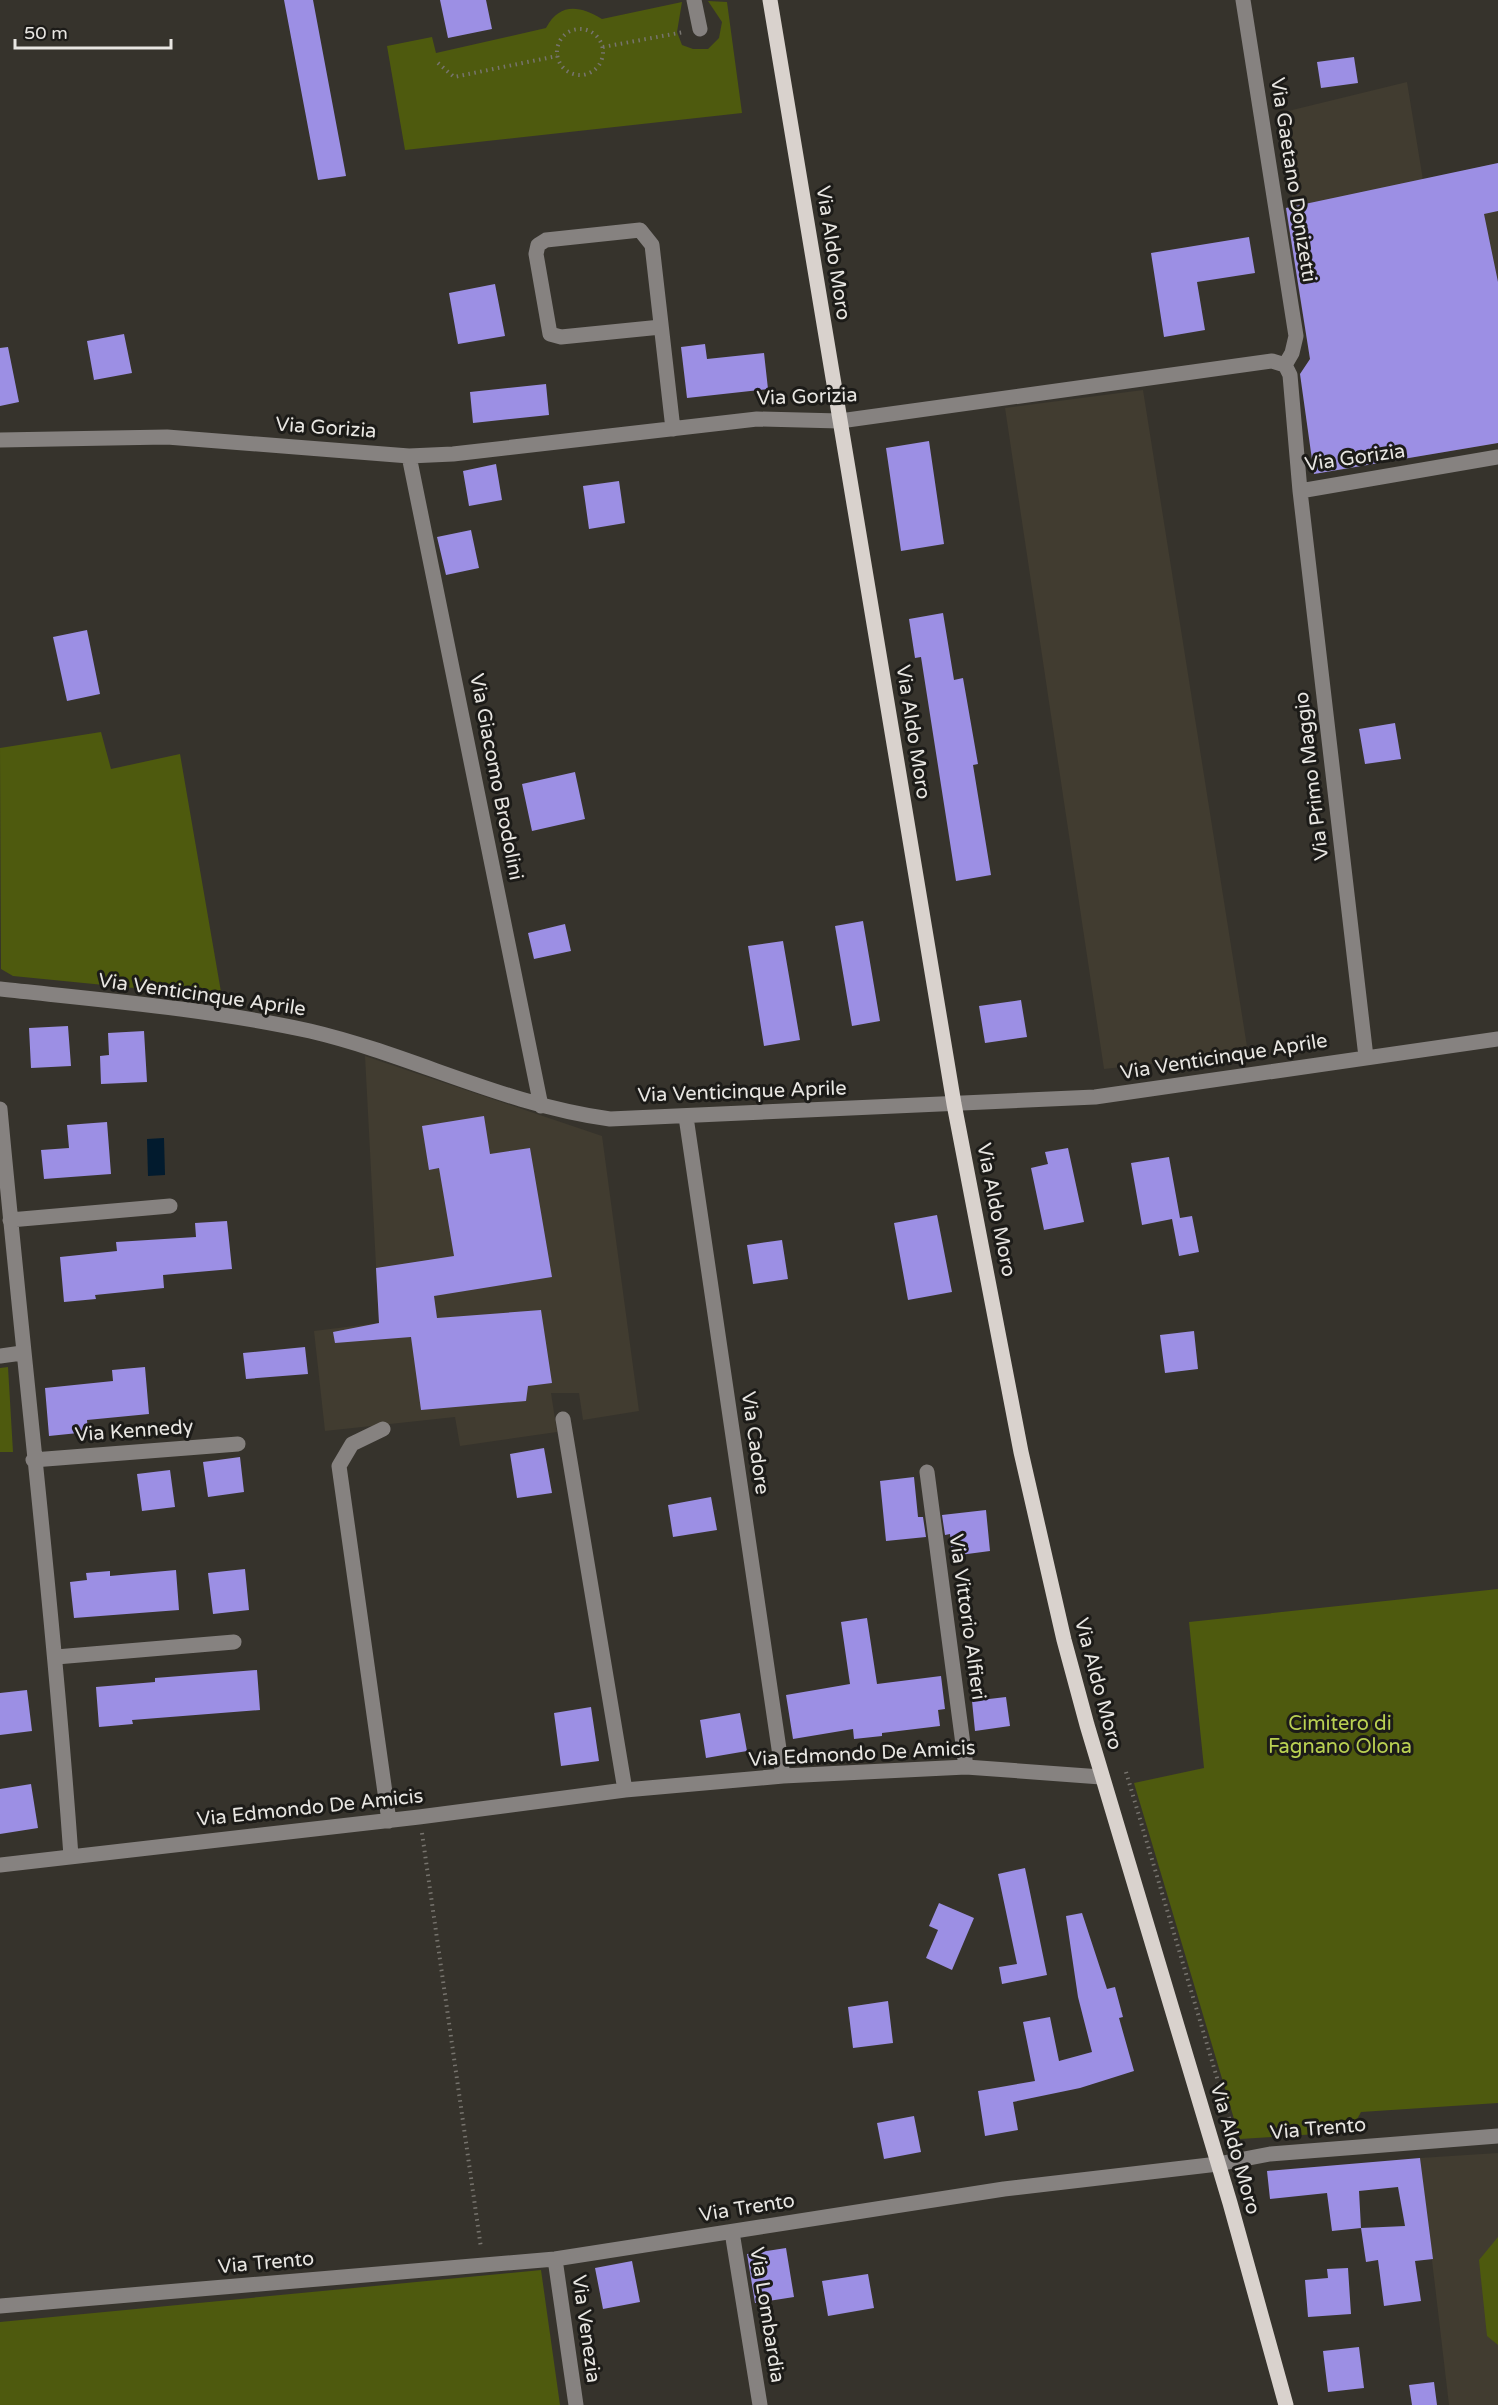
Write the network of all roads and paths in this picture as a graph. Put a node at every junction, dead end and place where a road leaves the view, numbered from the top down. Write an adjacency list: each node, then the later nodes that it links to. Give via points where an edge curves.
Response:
1 (694, 0): 4 (street)
2 (770, 0): 10 (main road, Via Aldo Moro)
3 (1243, 0): 9 (street, Via Gaetano Donizetti, via 1296,336)
4 (700, 28): 5 (path)
5 (603, 47): 6 (path, via 595,35 583,29 569,32 559,42); 6 (path, via 596,69 585,75 572,74 562,67)
6 (557, 56): 7 (path, via 454,77)
7 (438, 63)
8 (661, 327): 8 (street, via 652,245 640,230 546,240 538,245 536,254 550,334 561,337); 11 (street)
9 (1285, 365): 10 (street, Via Gorizia, via 1272,361); 15 (street, Via Gorizia, via 1290,375)
10 (840, 421): 11 (street, Via Gorizia, via 757,419); 19 (main road, Via Aldo Moro)
11 (673, 429): 13 (street, Via Gorizia)
12 (0, 440): 13 (street, Via Gorizia, via 167,437)
13 (409, 456): 20 (street, Via Giacomo Brodolini)
14 (1498, 457): 15 (street, Via Gorizia)
15 (1300, 491): 18 (street, Via Primo Maggio)
16 (0, 989): 20 (street, Via Venticinque Aprile, via 223,1016 311,1032)
17 (1498, 1039): 18 (street, Via Venticinque Aprile)
18 (1366, 1057): 19 (street, Via Venticinque Aprile, via 1141,1092)
19 (954, 1104): 22 (street, Via Venticinque Aprile); 37 (main road, Via Aldo Moro, via 1034,1511)
20 (541, 1106): 22 (street, Via Venticinque Aprile, via 610,1119)
21 (0, 1108): 24 (street)
22 (686, 1117): 36 (street, Via Cadore)
23 (170, 1206): 24 (street)
24 (10, 1220): 25 (street)
25 (22, 1353): 26 (street); 30 (street)
26 (0, 1356)
27 (563, 1419): 38 (street)
28 (383, 1429): 40 (street, via 352,1444 339,1466)
29 (238, 1444): 30 (street, Via Kennedy)
30 (33, 1460): 33 (street)
31 (927, 1472): 34 (street, Via Vittorio Alfieri)
32 (234, 1641): 33 (street)
33 (56, 1657): 41 (street)
34 (966, 1767): 36 (street, Via Edmondo De Amicis); 37 (street, Via Edmondo De Amicis)
35 (1126, 1772): 44 (path)
36 (783, 1776): 38 (street, Via Edmondo De Amicis)
37 (1101, 1777): 45 (main road, Via Aldo Moro)
38 (625, 1790): 39 (street, Via Edmondo De Amicis)
39 (419, 1817): 40 (street, Via Edmondo De Amicis); 48 (path)
40 (389, 1821): 41 (street, Via Edmondo De Amicis)
41 (71, 1856): 42 (street, Via Edmondo De Amicis)
42 (0, 1865)
43 (1498, 2136): 44 (street, Via Trento, via 1290,2151)
44 (1241, 2159): 45 (street, Via Trento)
45 (1218, 2164): 46 (street, Via Trento, via 1004,2188); 52 (main road, Via Aldo Moro)
46 (732, 2232): 47 (street, Via Trento); 51 (street, Via Lombardia)
47 (555, 2259): 48 (street, Via Trento); 50 (street, Via Venezia)
48 (484, 2266): 49 (street, Via Trento)
49 (0, 2306)
50 (576, 2405)
51 (760, 2405)
52 (1286, 2405)

